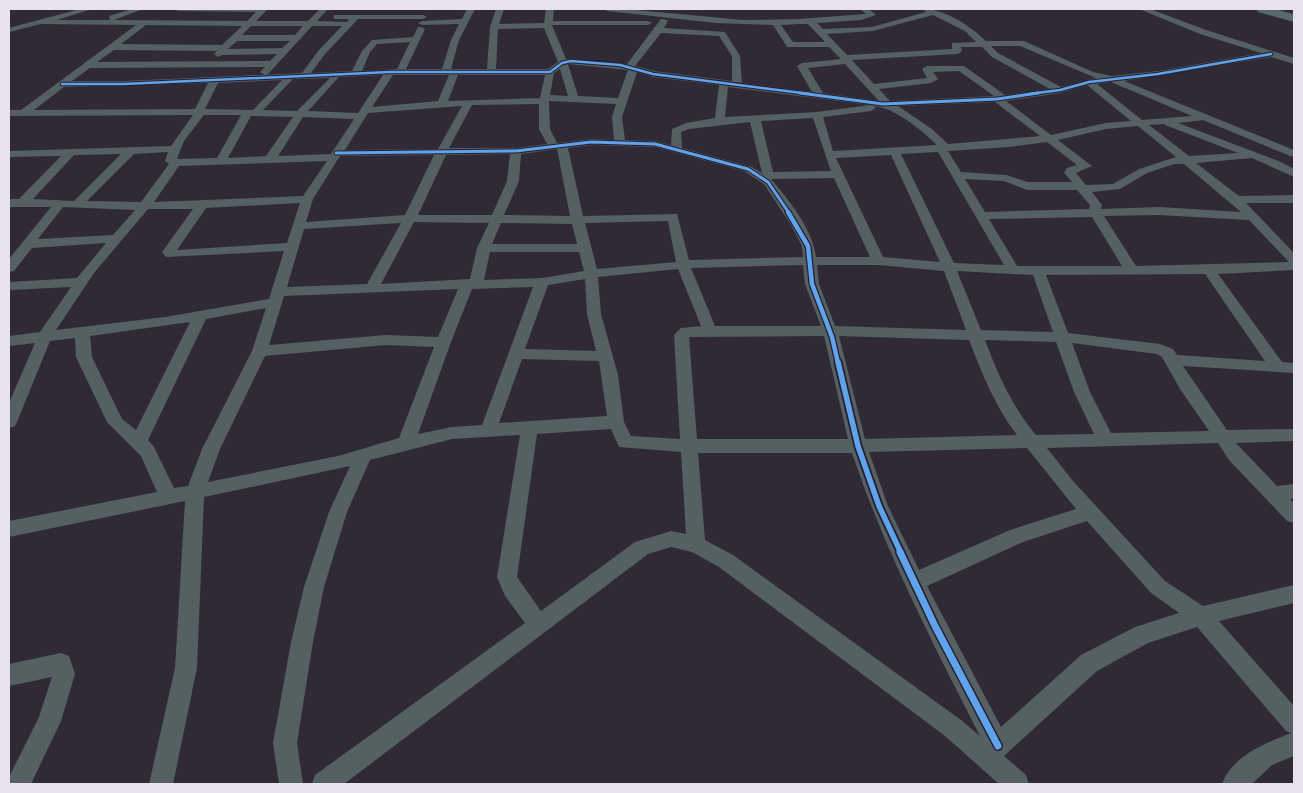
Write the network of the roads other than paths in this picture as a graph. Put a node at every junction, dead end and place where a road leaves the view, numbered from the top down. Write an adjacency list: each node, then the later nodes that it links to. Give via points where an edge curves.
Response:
1 (88, 9): 28 (street)
2 (139, 9): 29 (street)
3 (225, 9): 17 (street); 19 (street)
4 (324, 9): 23 (street)
5 (364, 9): 25 (street)
6 (471, 9): 26 (street)
7 (500, 9): 36 (street)
8 (550, 9): 34 (street)
9 (607, 9): 16 (street)
10 (702, 9): 27 (street)
11 (730, 9): 35 (street)
12 (864, 9): 30 (street, via 872,15)
13 (1143, 9): 49 (street)
14 (1262, 9): 22 (highway)
15 (1280, 9): 20 (highway)
16 (624, 10): 24 (street)
17 (174, 11): 31 (street)
18 (931, 11): 38 (street, via 873,30); 43 (street, via 968,29)
19 (261, 12): 23 (street); 32 (street)
20 (1294, 13)
21 (423, 16): 25 (street); 26 (street); 41 (street)
22 (1294, 18)
23 (313, 20): 25 (street); 32 (street); 40 (street)
24 (664, 20): 27 (street); 34 (street); 58 (street); 76 (street, via 726,34 736,56)
25 (353, 21): 65 (street, via 322,52)
26 (463, 21): 60 (street, via 455,40)
27 (699, 21): 35 (street)
28 (43, 22): 29 (street); 37 (street)
29 (101, 22): 31 (street)
30 (811, 22): 33 (street); 38 (street)
31 (145, 23): 32 (street); 44 (street)
32 (248, 23): 39 (street)
33 (776, 23): 35 (street); 42 (street, via 790,45)
34 (548, 24): 36 (street); 52 (street)
35 (737, 26)
36 (494, 27): 61 (street)
37 (9, 30)
38 (822, 32): 42 (street)
39 (235, 38): 40 (street); 47 (street)
40 (295, 38): 48 (street)
41 (418, 39): 59 (street); 63 (street, via 374,42)
42 (832, 44): 50 (street)
43 (982, 44): 50 (street, via 954,46 957,52); 69 (street, via 1022,43 1090,74); 78 (street, via 1013,66)
44 (110, 47): 45 (street); 54 (street)
45 (139, 47): 46 (street); 56 (street)
46 (178, 48): 47 (street); 57 (street)
47 (223, 50): 48 (street); 55 (street)
48 (283, 51): 53 (street)
49 (1271, 54): 51 (street); 69 (street)
50 (847, 59): 77 (street); 79 (street, via 802,66)
51 (1294, 61)
52 (562, 63): 58 (street, via 571,61); 62 (street); 81 (street)
53 (272, 64): 55 (street); 67 (street)
54 (86, 65): 56 (street); 74 (street)
55 (207, 65): 57 (street); 70 (street)
56 (116, 66): 57 (street); 75 (street)
57 (160, 66): 73 (street)
58 (631, 68): 71 (street, via 653,74); 83 (street)
59 (395, 72): 60 (street); 63 (street); 91 (street)
60 (450, 72): 61 (street); 86 (street)
61 (491, 72): 62 (street)
62 (550, 72): 80 (street)
63 (356, 73): 64 (street)
64 (336, 74): 65 (street); 92 (street)
65 (305, 75): 66 (street)
66 (290, 76): 67 (street); 90 (street)
67 (260, 77): 68 (street)
68 (215, 79): 70 (street); 87 (street)
69 (1111, 79): 72 (street); 94 (street)
70 (192, 81): 73 (street)
71 (724, 82): 76 (street); 96 (street)
72 (1088, 82): 78 (street); 98 (street)
73 (142, 83): 75 (street)
74 (62, 84): 75 (street); 89 (street)
75 (93, 84)
76 (737, 84): 79 (street)
77 (872, 87): 82 (street, via 931,80 933,78 927,69 958,68); 85 (street)
78 (1060, 90): 82 (street)
79 (819, 95): 85 (street)
80 (545, 99): 81 (street); 84 (street); 101 (street, via 541,120 548,140)
81 (574, 99): 83 (street)
82 (1001, 99): 85 (street); 99 (street)
83 (622, 101): 100 (street, via 617,117)
84 (469, 102): 86 (street); 105 (street)
85 (885, 104): 93 (street); 103 (street, via 928,131)
86 (441, 105): 91 (street)
87 (200, 112): 89 (street); 90 (street); 114 (street, via 187,129)
88 (9, 113): 89 (street)
89 (23, 113)
90 (251, 113): 92 (street); 117 (street)
91 (364, 113): 92 (street); 111 (street)
92 (299, 115): 115 (street)
93 (817, 115): 95 (street); 112 (street)
94 (1202, 118): 97 (street); 110 (street)
95 (755, 119): 96 (street); 122 (street)
96 (720, 120): 102 (street, via 678,129)
97 (1166, 122): 98 (street); 113 (street)
98 (1140, 123): 99 (street, via 1106,126); 116 (street)
99 (1050, 138): 103 (street); 125 (street, via 1086,166 1070,171)
100 (620, 142): 101 (street); 102 (street)
101 (558, 145): 106 (street); 141 (street)
102 (677, 148): 122 (street)
103 (944, 148): 107 (street); 123 (street)
104 (130, 151): 108 (street); 114 (street); 132 (street)
105 (442, 151): 106 (street); 111 (street); 139 (street)
106 (516, 151): 140 (street, via 513,181)
107 (894, 152): 112 (street); 154 (street)
108 (70, 153): 109 (street); 129 (street)
109 (9, 154)
110 (1294, 154)
111 (335, 155): 115 (street); 126 (street)
112 (829, 155): 120 (street)
113 (1252, 155): 116 (street); 119 (street)
114 (175, 156): 117 (street); 134 (street)
115 (270, 159): 117 (street)
116 (1185, 159): 125 (street, via 1157,165 1116,187); 128 (street)
117 (221, 161)
118 (1294, 162): 119 (street)
119 (1277, 164): 121 (street)
120 (838, 174): 122 (street); 150 (street)
121 (1294, 174)
122 (764, 176): 148 (street, via 797,225 808,246)
123 (956, 176): 124 (street, via 1006,178); 137 (street)
124 (1022, 185): 125 (street); 136 (street)
125 (1083, 188): 135 (street, via 1096,206)
126 (306, 199): 133 (street); 142 (street)
127 (1294, 199): 128 (street)
128 (1236, 200): 138 (street)
129 (22, 202): 130 (street); 131 (street)
130 (9, 203)
131 (60, 203): 132 (street); 144 (street)
132 (78, 204): 134 (street)
133 (202, 205): 134 (street); 145 (street, via 169,252 171,254)
134 (144, 206): 143 (street)
135 (1095, 212): 136 (street); 138 (street, via 1178,211); 157 (street)
136 (1041, 213): 137 (street)
137 (981, 216): 155 (street)
138 (1254, 217): 149 (street)
139 (409, 220): 140 (street); 142 (street); 164 (street)
140 (496, 220): 141 (street); 146 (street)
141 (577, 220): 147 (street); 152 (street, via 673,217)
142 (299, 226): 145 (street)
143 (116, 238): 144 (street); 160 (street)
144 (26, 244): 151 (street)
145 (292, 247): 165 (street)
146 (484, 248): 147 (street); 162 (street)
147 (585, 248): 159 (street)
148 (810, 260): 150 (street); 152 (street); 169 (street, via 812,284)
149 (1294, 260)
150 (878, 261): 154 (street)
151 (10, 263)
152 (683, 264): 159 (street); 168 (street)
153 (1294, 266): 158 (street)
154 (949, 267): 155 (street); 170 (street)
155 (1013, 270): 156 (street)
156 (1038, 270): 157 (street); 172 (street)
157 (1131, 270): 158 (street)
158 (1209, 270): 179 (street)
159 (592, 274): 161 (street); 177 (street, via 594,314)
160 (81, 282): 163 (street); 171 (street)
161 (542, 282): 162 (street); 176 (street)
162 (472, 283): 164 (street); 174 (street)
163 (9, 286)
164 (372, 287): 165 (street)
165 (277, 297): 166 (street); 175 (street)
166 (200, 316): 167 (street); 187 (street)
167 (82, 331): 171 (street); 187 (street, via 84,357 115,422)
168 (710, 331): 169 (street); 191 (street, via 686,331 681,335)
169 (830, 331): 170 (street); 192 (street)
170 (976, 334): 172 (street); 190 (street, via 993,381 1012,417)
171 (45, 336): 173 (street); 181 (street)
172 (1063, 337): 178 (street, via 1160,349 1168,353); 188 (street, via 1082,392)
173 (9, 341)
174 (443, 342): 175 (street, via 386,340); 189 (street)
175 (260, 351): 195 (street, via 211,449)
176 (516, 354): 177 (street); 184 (street)
177 (604, 356): 182 (street, via 610,375)
178 (1171, 360): 179 (street); 186 (street)
179 (1278, 368): 180 (street)
180 (1294, 368)
181 (9, 422)
182 (616, 422): 183 (street); 191 (street, via 625,442)
183 (529, 429): 184 (street); 205 (street, via 507,577)
184 (488, 432): 189 (street, via 452,434)
185 (1294, 435): 186 (street)
186 (1223, 438): 188 (street); 196 (street)
187 (139, 441): 197 (street, via 148,452)
188 (1106, 441): 190 (street)
189 (406, 443): 193 (street)
190 (1033, 443): 192 (street); 198 (street)
191 (689, 446): 192 (street); 201 (street)
192 (858, 446): 202 (street, via 880,506)
193 (363, 457): 195 (street); 212 (street, via 338,512 314,587 285,743)
194 (1294, 491): 196 (street)
195 (195, 492): 197 (street); 211 (street, via 186,668)
196 (1274, 494): 199 (street)
197 (169, 497): 200 (street)
198 (1090, 512): 202 (street, via 1017,536); 204 (street, via 1158,587)
199 (1294, 515)
200 (9, 529)
201 (696, 545): 205 (street, via 671,539 642,548); 209 (street, via 726,561 953,728)
202 (916, 581): 209 (street)
203 (1294, 594): 204 (street)
204 (1201, 616): 207 (street); 209 (street, via 1143,634 1089,663)
205 (539, 625): 213 (street)
206 (9, 676): 210 (street, via 61,664 64,674 49,721)
207 (1294, 723)
208 (1294, 744): 215 (street, via 1264,756)
209 (992, 751): 214 (street)
210 (18, 784)
211 (161, 784)
212 (291, 784)
213 (324, 784)
214 (1017, 784)
215 (1234, 784)

